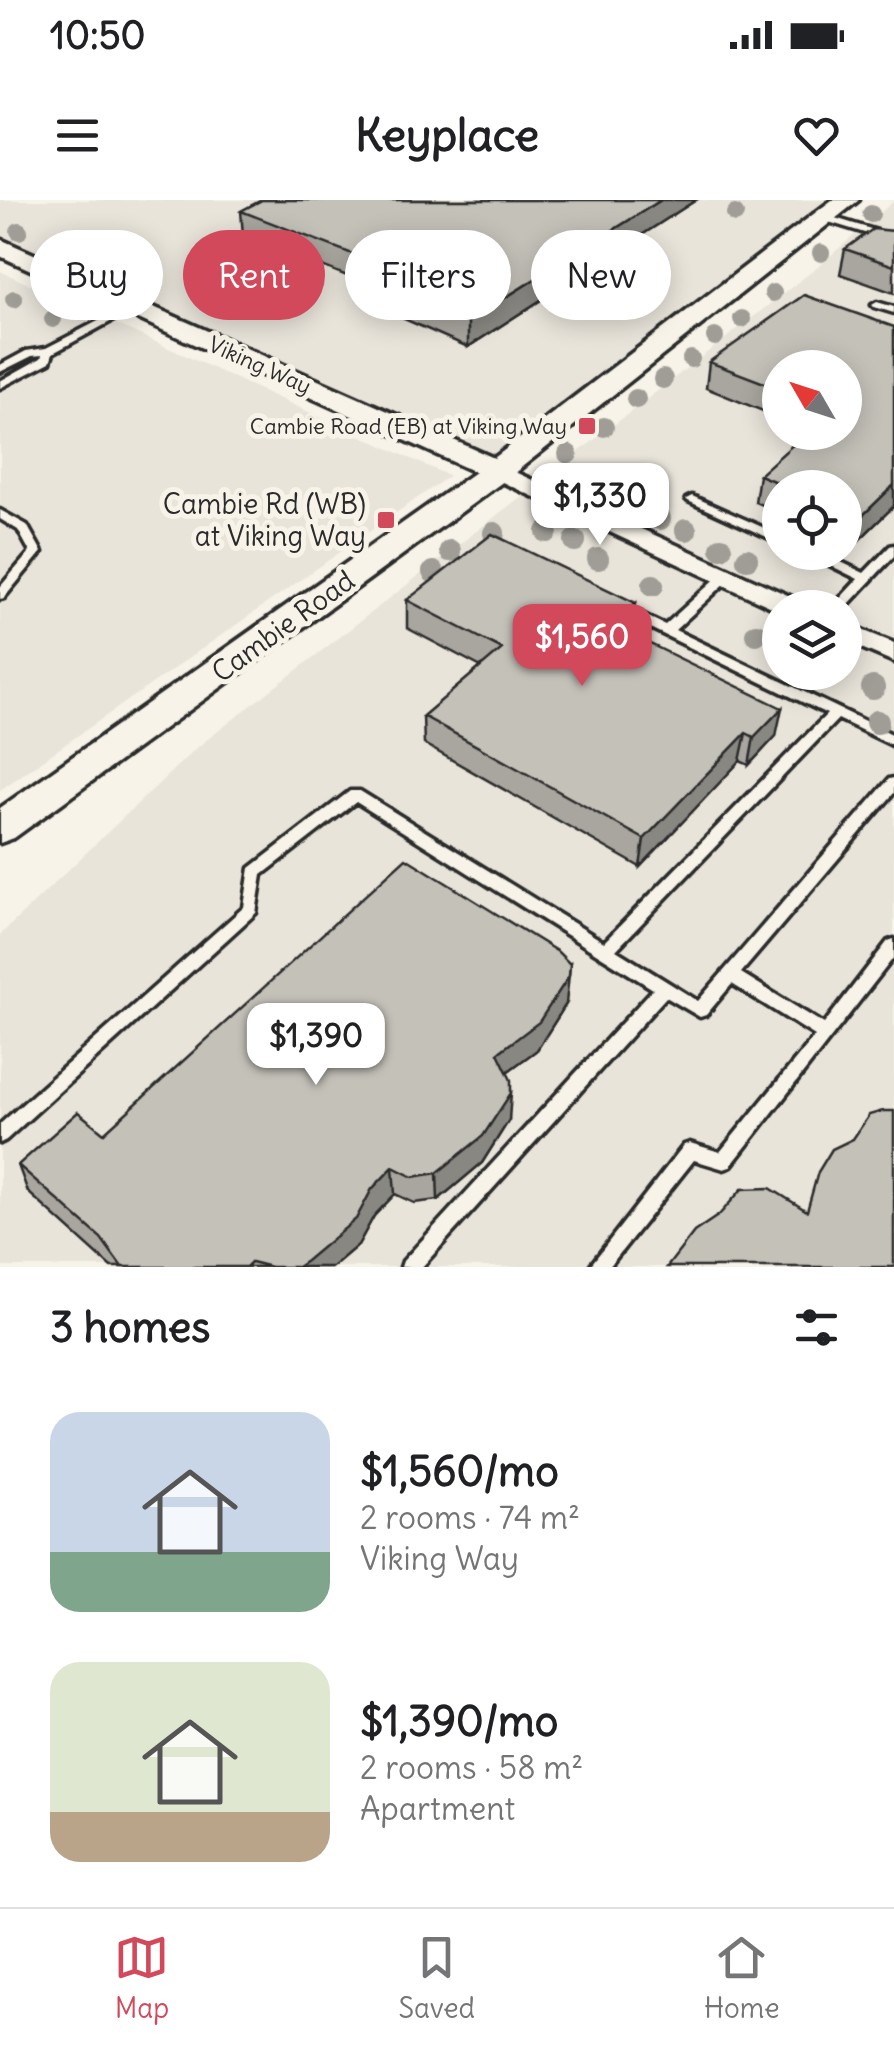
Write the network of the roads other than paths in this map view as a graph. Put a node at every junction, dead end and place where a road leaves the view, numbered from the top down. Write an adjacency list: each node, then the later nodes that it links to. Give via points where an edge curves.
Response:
1 (848, 200): 2 (main road, Cambie Road)
2 (825, 218): 3 (lane); 13 (main road, Cambie Road)
3 (891, 235)
4 (0, 247): 5 (main road, Viking Way)
5 (30, 261)
6 (877, 305): 7 (lane)
7 (894, 310)
8 (106, 320): 10 (lane)
9 (160, 320): 13 (main road, Viking Way)
10 (48, 351): 11 (lane); 12 (lane, via 46,360)
11 (0, 369)
12 (0, 384)
13 (497, 472): 19 (street, Viking Way); 31 (main road, Cambie Road)
14 (692, 499): 16 (lane)
15 (0, 514): 23 (lane, via 23,528 36,552)
16 (762, 531)
17 (894, 549): 20 (lane)
18 (848, 570): 20 (lane)
19 (726, 576): 22 (street, Viking Way); 25 (lane)
20 (865, 578): 21 (lane)
21 (854, 590)
22 (762, 593)
23 (0, 596)
24 (614, 606): 25 (lane)
25 (666, 631): 28 (lane)
26 (862, 639): 27 (street)
27 (894, 654)
28 (836, 713): 29 (lane); 33 (lane)
29 (894, 741)
30 (894, 783): 34 (lane)
31 (0, 828)
32 (894, 944): 36 (lane)
33 (604, 951): 35 (lane); 37 (lane, via 355,795 255,872 250,909)
34 (730, 974): 35 (lane, via 700,1010); 36 (lane)
35 (664, 988): 38 (lane)
36 (826, 1034): 39 (lane, via 724,1161 690,1151)
37 (0, 1136)
38 (410, 1267)
39 (598, 1267)

